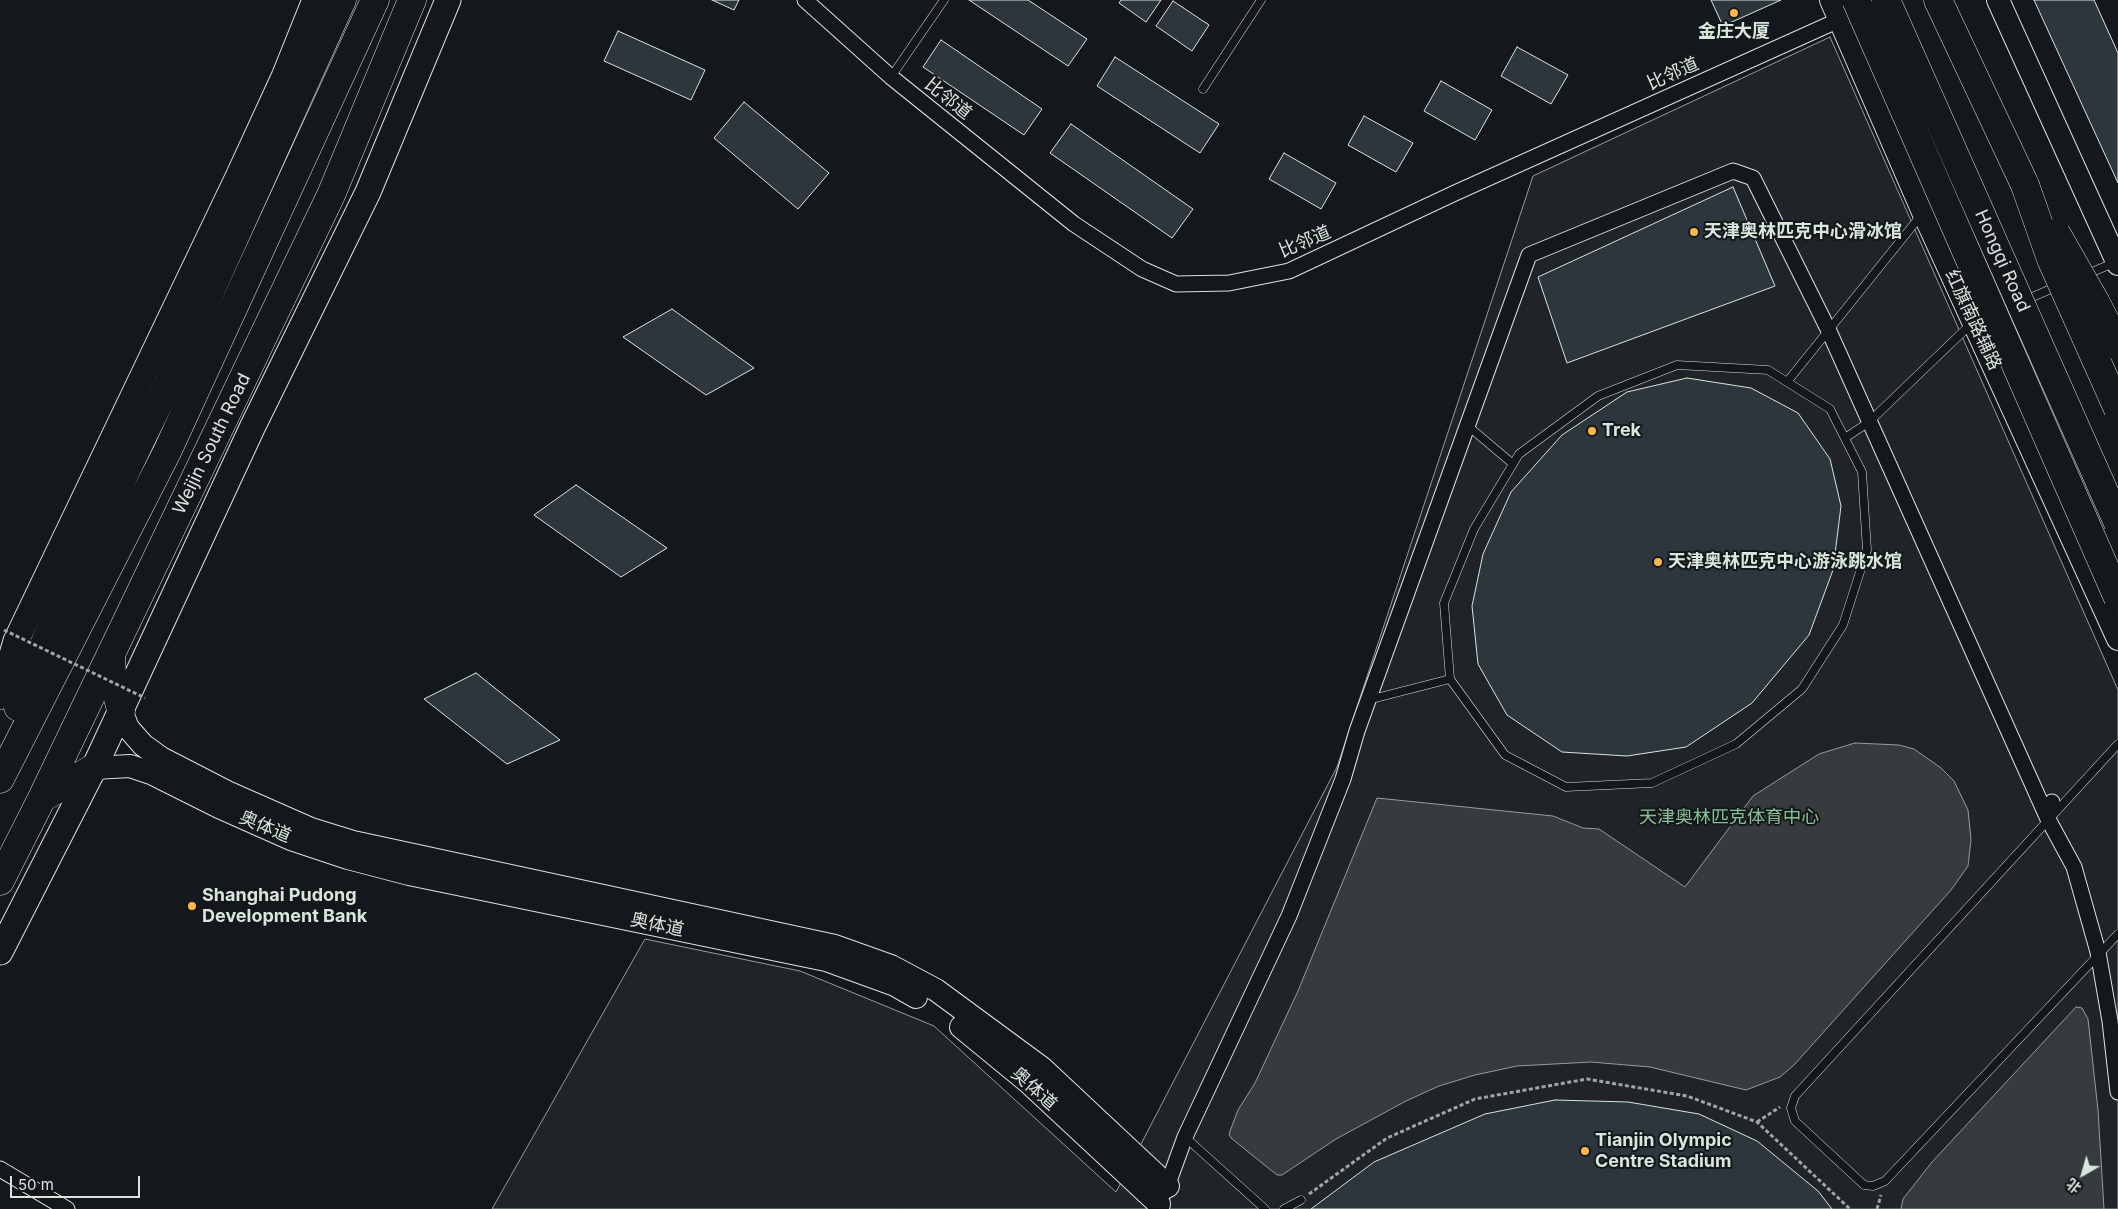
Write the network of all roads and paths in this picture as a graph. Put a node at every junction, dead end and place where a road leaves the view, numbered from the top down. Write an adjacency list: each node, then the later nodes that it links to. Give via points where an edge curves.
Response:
1 (315, 0): 36 (main road, via 238,177 16,641)
2 (342, 0): 31 (highway, via 169,382)
3 (375, 0): 42 (highway, Weijin South Road, via 167,452)
4 (412, 0): 34 (highway, Weijin South Road, via 331,195)
5 (448, 0): 38 (main road, via 368,192 252,428)
6 (805, 0): 13 (street, 比邻道)
7 (944, 0): 13 (lane)
8 (1261, 0): 14 (lane)
9 (1886, 0): 26 (highway, Hongqi Road, bridge)
10 (1938, 0): 15 (highway)
11 (1998, 0): 18 (street)
12 (1842, 7): 13 (street, 比邻道, via 1289,271 1229,283 1176,284 1142,269 1074,224); 16 (street, 红旗南路辅路); 17 (highway, bridge)
13 (891, 77)
14 (1203, 89)
15 (2025, 185): 21 (highway, bridge, via 2065,248); 23 (highway, bridge, via 2051,259)
16 (1923, 212): 19 (street, 红旗南路辅路); 20 (lane)
17 (1962, 241): 26 (highway, bridge, via 1988,282 2036,374); 30 (highway, bridge)
18 (2117, 263): 19 (lane)
19 (1974, 322): 24 (lane); 33 (street, 红旗南路辅路)
20 (1828, 329): 22 (lane); 24 (street); 25 (street, via 1753,178 1733,171 1529,255)
21 (2118, 346)
22 (1787, 382): 27 (lane, via 1830,409); 28 (lane, via 1768,370 1677,365 1598,396 1519,454)
23 (2118, 409)
24 (1869, 422): 27 (lane); 45 (street)
25 (1468, 426): 28 (lane); 37 (street)
26 (2074, 426): 29 (highway, Hongqi Road, bridge)
27 (1845, 438): 35 (lane, via 1862,472 1867,550 1843,625 1802,689 1736,744 1652,783 1566,787 1505,755)
28 (1513, 464): 35 (lane, via 1474,529 1444,603)
29 (2118, 523)
30 (2118, 598)
31 (62, 602): 36 (highway); 40 (highway)
32 (4, 630): 38 (path, bridge)
33 (2118, 639)
34 (111, 654): 38 (highway, via 112,676); 43 (highway, Weijin South Road)
35 (1450, 679): 37 (lane)
36 (0, 695)
37 (1368, 700): 52 (street, via 1343,779 1289,916)
38 (133, 704): 41 (main road); 54 (street, via 133,733 161,758 311,829 353,842 835,946 891,966 936,990 1042,1068)
39 (2118, 744): 45 (lane)
40 (0, 748)
41 (94, 768): 43 (highway); 48 (main road); 54 (street, 奥体道, via 130,766 151,773 291,839 348,858 409,874 826,960 895,985 933,1006 977,1038)
42 (0, 779)
43 (42, 798): 46 (highway, Weijin South Road)
44 (2052, 802): 45 (street)
45 (2048, 819): 49 (street, via 2074,866 2098,952); 50 (lane)
46 (0, 881)
47 (2118, 934): 50 (lane, via 1885,1181 1872,1186 1864,1184 1795,1121 1791,1108)
48 (0, 952)
49 (2118, 1092)
50 (1795, 1096): 51 (path)
51 (1757, 1122): 55 (path, via 1687,1096 1588,1080 1474,1099 1387,1138); 59 (path)
52 (1185, 1138): 54 (street); 57 (lane)
53 (0, 1168): 56 (street)
54 (1161, 1200)
55 (1302, 1200): 58 (lane)
56 (68, 1209)
57 (1265, 1209)
58 (1284, 1209)
59 (1850, 1209)

